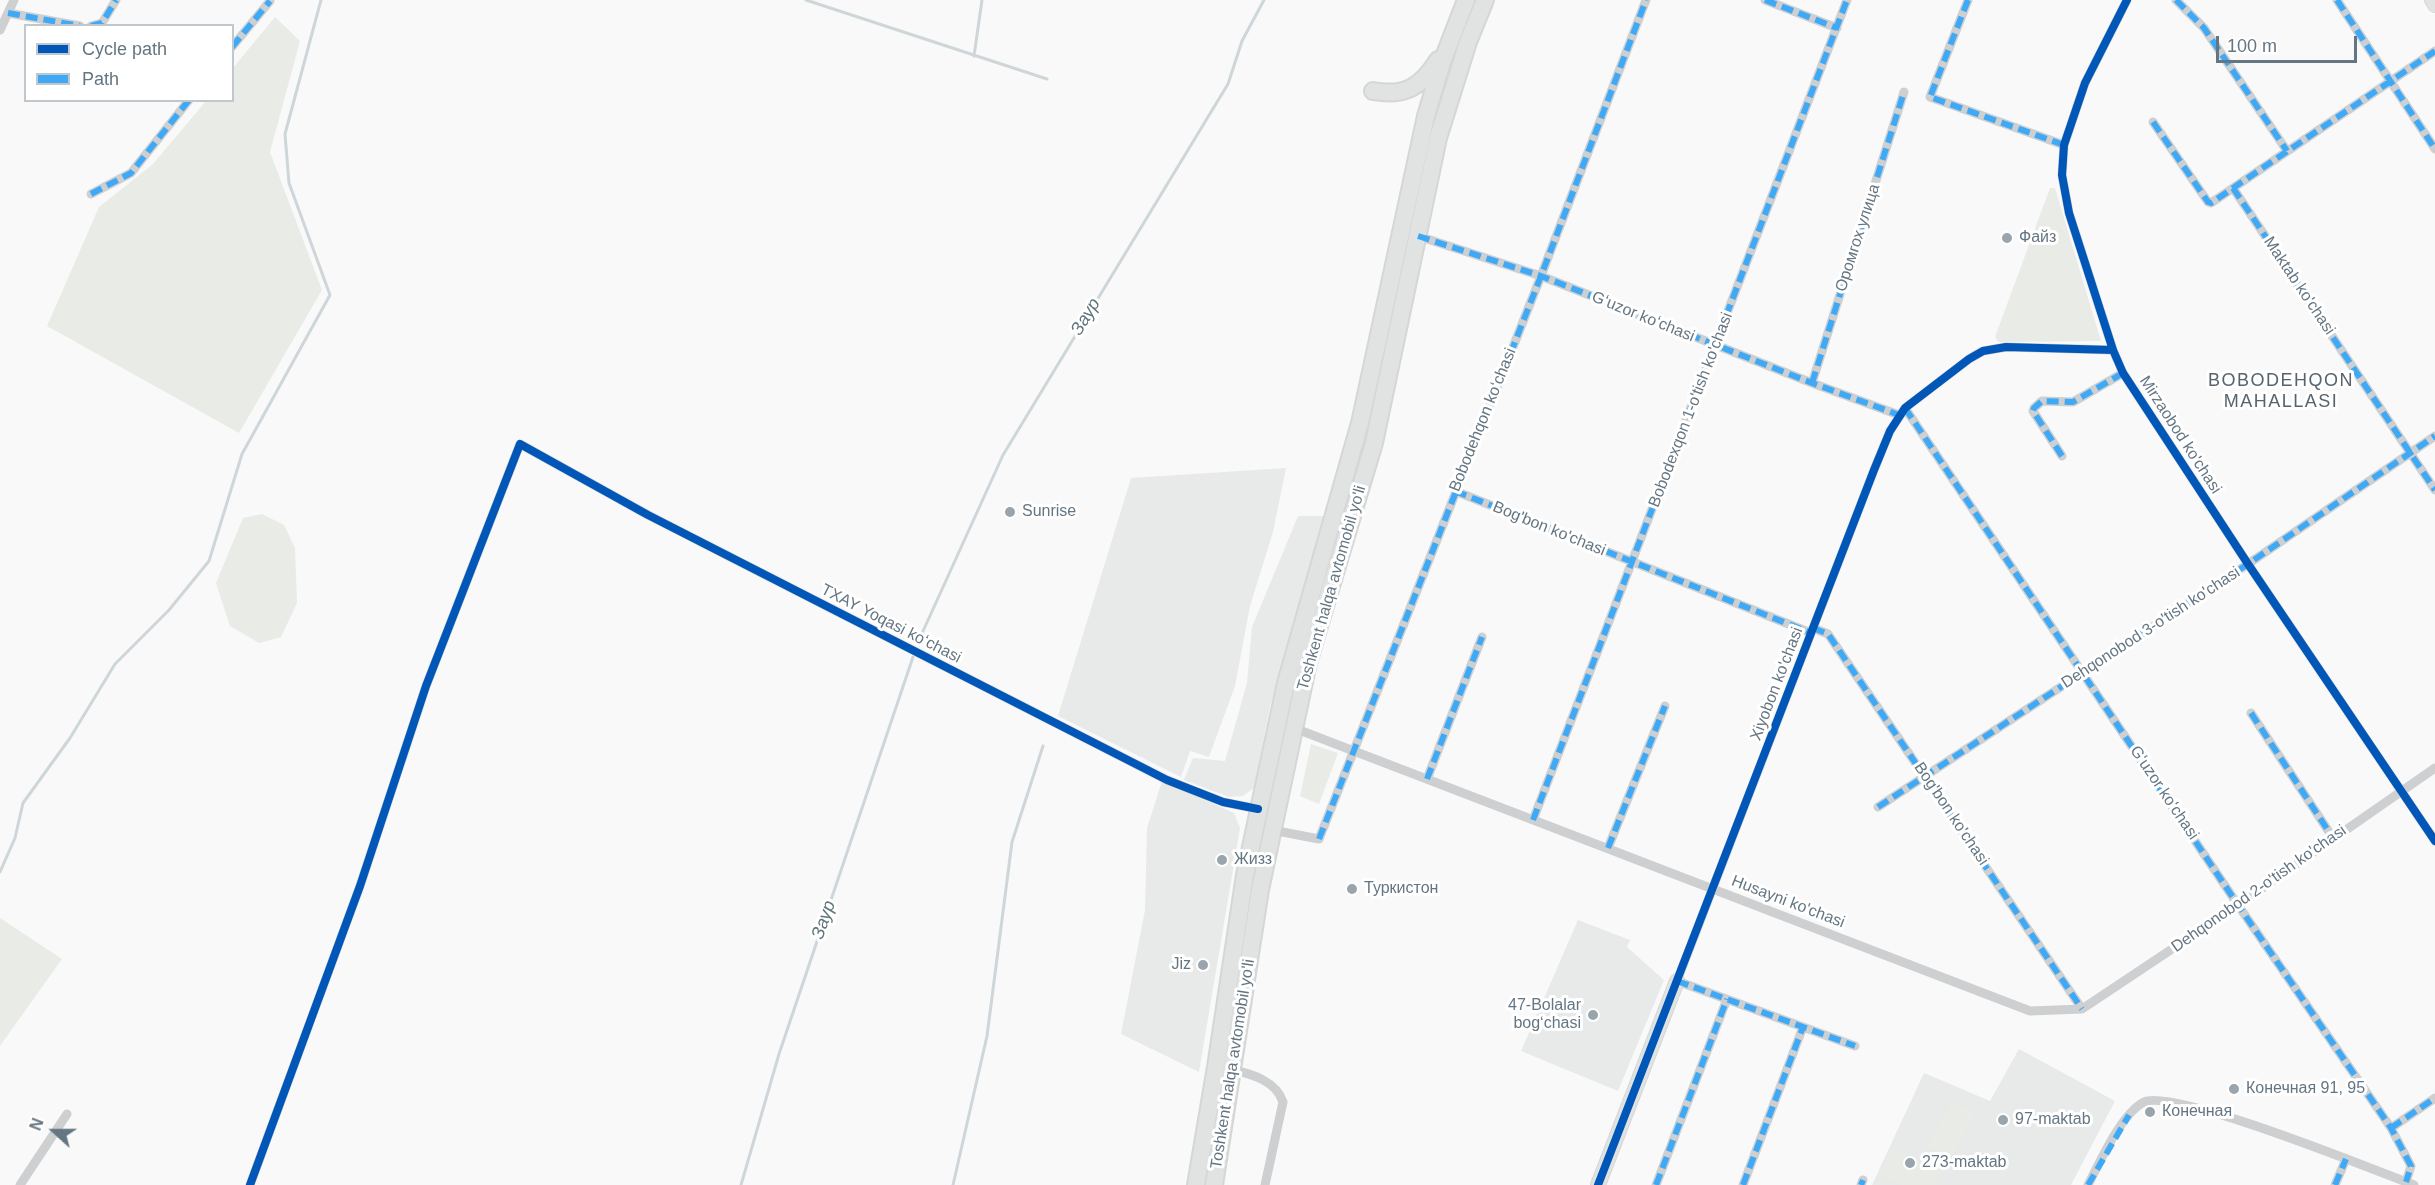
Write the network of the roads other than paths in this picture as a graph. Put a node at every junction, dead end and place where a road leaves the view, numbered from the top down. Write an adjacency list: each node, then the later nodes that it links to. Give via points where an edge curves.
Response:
1 (14, 0): 15 (street)
2 (116, 0): 17 (street)
3 (1466, 0): 21 (highway, Toshkent halqa avtomobil yo'li)
4 (1485, 0): 33 (highway, Toshkent halqa avtomobil yo'li, via 1438,138)
5 (1646, 0): 34 (street, Bobodehqon koʻchasi)
6 (1765, 0): 18 (street)
7 (1847, 0): 18 (street, Bobodexqon 1-o'tish ko'chasi)
8 (1968, 0): 28 (street, via 1930,97)
9 (2127, 0): 28 (street, Mirzaobod ko'chasi, via 2085,83)
10 (2176, 0): 30 (street, via 2204,28)
11 (2337, 0): 23 (street)
12 (2432, 0): 14 (street)
13 (270, 1): 20 (street)
14 (2435, 5)
15 (8, 13): 16 (street); 19 (street)
16 (69, 24)
17 (98, 24)
18 (1837, 28): 35 (street, Bobodexqon 1-o'tish ko'chasi)
19 (0, 30)
20 (234, 45)
21 (1449, 45): 24 (highway, via 1428,75 1414,86 1401,92); 45 (highway, Toshkent halqa avtomobil yo'li, via 1426,116 1360,423)
22 (2435, 51): 23 (street)
23 (2390, 81): 29 (street); 30 (street)
24 (1374, 91)
25 (1905, 92): 38 (street, Оромгох улица)
26 (187, 102): 32 (street, via 131,173)
27 (2153, 122): 31 (street, via 2208,202)
28 (2064, 146): 36 (street, Mirzaobod ko'chasi, via 2062,175 2069,213)
29 (2435, 149)
30 (2287, 151): 31 (street)
31 (2233, 188): 41 (street, Maktab ko'chasi)
32 (91, 194)
33 (1418, 236): 34 (street, Gʻuzor koʻchasi); 47 (highway, Toshkent halqa avtomobil yo'li, via 1374,443)
34 (1541, 276): 35 (street, Gʻuzor koʻchasi); 44 (street, Bobodehqon koʻchasi)
35 (1716, 345): 38 (street, Gʻuzor koʻchasi); 46 (street, Bobodexqon 1-o'tish ko'chasi)
36 (2113, 350): 37 (street, Mirzaobod ko'chasi); 39 (street, Xiyobon ko'chasi, via 2006,347 1983,351)
37 (2123, 373): 42 (street, via 2073,402 2042,401 2034,408); 48 (street, Mirzaobod ko'chasi)
38 (1812, 383): 39 (street, Gʻuzor koʻchasi)
39 (1902, 411): 49 (street, Xiyobon ko'chasi, via 1874,470); 51 (street, Gʻuzor koʻchasi)
40 (2435, 436): 41 (street, Dehqonobod 3-o'tish ko'chasi)
41 (2411, 453): 43 (street, Maktab ko'chasi); 48 (street, Dehqonobod 3-o'tish ko'chasi)
42 (2062, 456)
43 (2435, 490)
44 (1455, 492): 46 (street, Bog'bon ko'chasi); 55 (street, Bobodehqon koʻchasi)
45 (1320, 559): 47 (highway); 61 (highway, Toshkent halqa avtomobil yo'li)
46 (1633, 562): 49 (street, Bog'bon ko'chasi); 62 (street, Bobodexqon 1-o'tish ko'chasi)
47 (1337, 564): 54 (highway, Toshkent halqa avtomobil yo'li)
48 (2248, 564): 51 (street, Dehqonobod 3-o'tish ko'chasi); 59 (street, Mirzaobod ko'chasi)
49 (1812, 630): 57 (street, Bog'bon ko'chasi, via 1828,634); 67 (street, Xiyobon ko'chasi)
50 (1482, 637): 58 (street)
51 (2084, 673): 57 (street, Dehqonobod 3-o'tish ko'chasi); 68 (street, Gʻuzor koʻchasi)
52 (1665, 706): 66 (street)
53 (2250, 713): 64 (street)
54 (1294, 728): 55 (street, Husayni ko'chasi); 63 (highway, Toshkent halqa avtomobil yo'li)
55 (1353, 751): 58 (street, Husayni ko'chasi); 63 (street, Bobodehqon koʻchasi, via 1319,839)
56 (2435, 768): 59 (street, Dehqonobod 2-o'tish ko'chasi)
57 (1926, 777): 60 (street, Dehqonobod 3-o'tish ko'chasi); 71 (street, Bog'bon ko'chasi)
58 (1426, 779): 62 (street, Husayni ko'chasi)
59 (2400, 790): 64 (street, Dehqonobod 2-o'tish ko'chasi); 65 (street, Mirzaobod ko'chasi)
60 (1878, 807)
61 (1258, 809): 74 (highway, Toshkent halqa avtomobil yo'li); 82 (street, TXAY Yoqasi koʻchasi, via 1223,802 1167,780 648,515 520,444 426,686 360,886)
62 (1533, 820): 66 (street, Husayni ko'chasi)
63 (1272, 830): 75 (highway, Toshkent halqa avtomobil yo'li)
64 (2333, 838): 68 (street, Dehqonobod 2-o'tish ko'chasi)
65 (2435, 841)
66 (1608, 848): 67 (street, Husayni ko'chasi)
67 (1713, 888): 69 (street, Xiyobon ko'chasi); 71 (street, Husayni ko'chasi, via 2030,1011)
68 (2238, 905): 71 (street, Dehqonobod 2-o'tish ko'chasi); 78 (street, Gʻuzor koʻchasi)
69 (1677, 981): 70 (street); 86 (street, Xiyobon ko'chasi)
70 (1727, 999): 72 (street); 87 (street)
71 (2082, 1009)
72 (1803, 1027): 73 (street); 88 (street)
73 (1855, 1046)
74 (1216, 1067): 75 (highway); 83 (highway, Toshkent halqa avtomobil yo'li)
75 (1233, 1070): 84 (highway, Toshkent halqa avtomobil yo'li); 85 (street, via 1262,1079 1283,1101)
76 (2435, 1098): 78 (street)
77 (67, 1114): 81 (street)
78 (2391, 1128): 80 (street, Gʻuzor koʻchasi, via 2411,1166)
79 (2346, 1159): 80 (street); 89 (street, via 2193,1106 2160,1099 2143,1103 2129,1115); 90 (street)
80 (2410, 1183)
81 (21, 1185)
82 (250, 1185)
83 (1196, 1185)
84 (1214, 1185)
85 (1265, 1185)
86 (1598, 1185)
87 (1656, 1185)
88 (1743, 1185)
89 (2088, 1185)
90 (2335, 1185)

